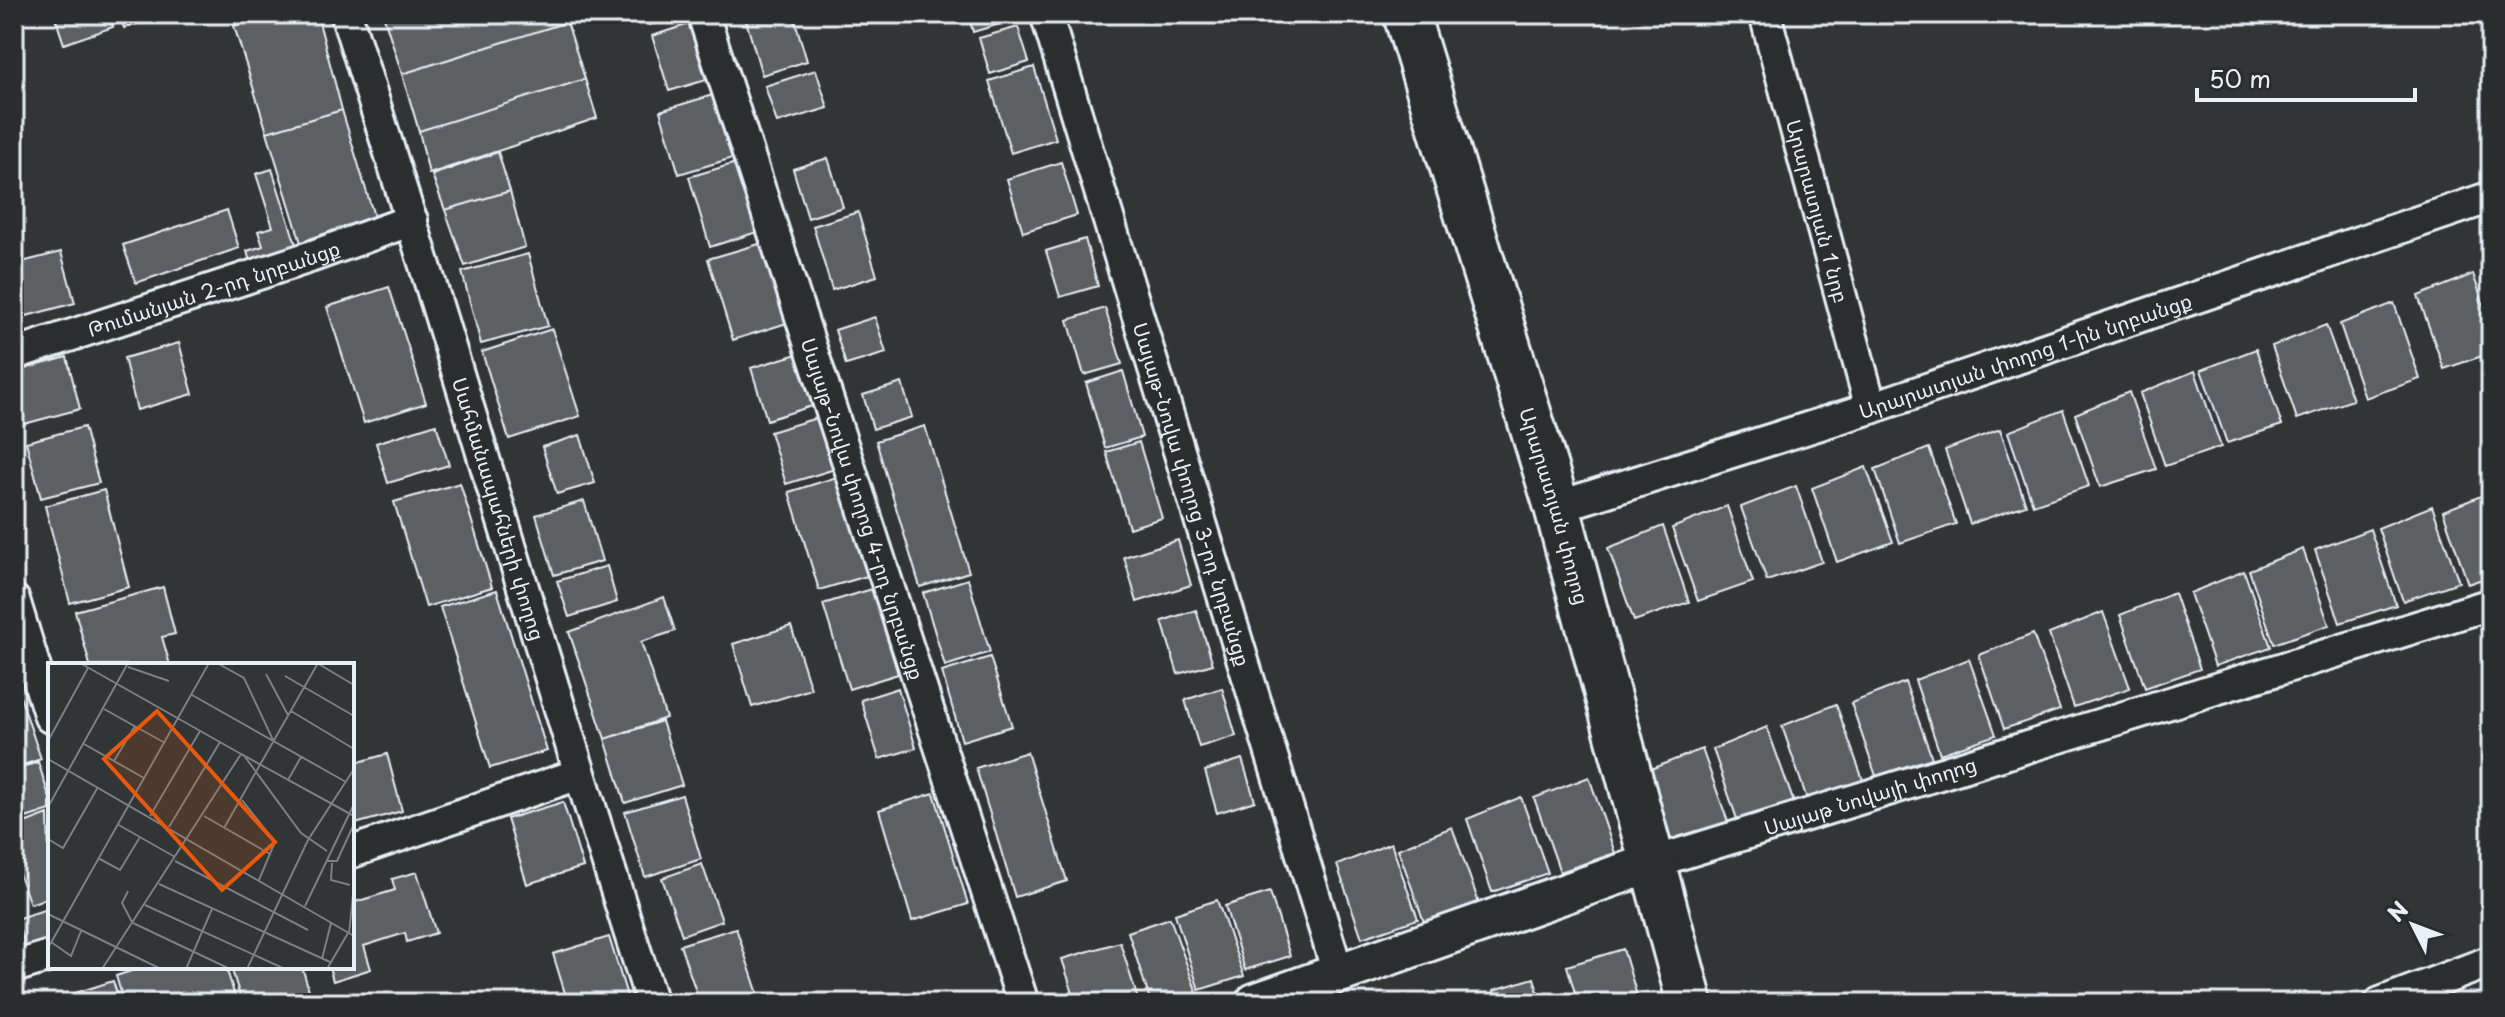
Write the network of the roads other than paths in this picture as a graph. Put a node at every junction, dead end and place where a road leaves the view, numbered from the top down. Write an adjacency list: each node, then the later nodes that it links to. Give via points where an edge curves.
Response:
1 (346, 14): 7 (street, Սահմանապահների փողոց)
2 (703, 14): 22 (street, Սայաթ-Նովա փողոց 4-րդ նրբանցք)
3 (1046, 14): 20 (street, Սայաթ-Նովա փողոց 3-րդ նրբանցք)
4 (1406, 14): 10 (main road, Արարատյան փողոց)
5 (1765, 14): 9 (street, Արարատյան 1 նրբ)
6 (2491, 197): 9 (street, Արարատյան փողոց 1-ին նրբանցք)
7 (412, 220): 8 (street, Թումանյան 2-րդ նրբանցք); 14 (street, Սահմանապահների փողոց)
8 (14, 354)
9 (1871, 408): 10 (street, Արարատյան փողոց 1-ին նրբանցք)
10 (1557, 507): 16 (main road, Արարատյան փողոց)
11 (14, 600): 13 (street)
12 (2491, 604): 16 (street, Սայաթ Նովայի փողոց)
13 (48, 710)
14 (579, 774): 15 (street); 21 (street, Սահմանապահների փողոց)
15 (354, 851)
16 (1654, 862): 20 (street, Սայաթ Նովայի փողոց); 24 (main road, Արարատյան փողոց)
17 (48, 957): 19 (street)
18 (2491, 961): 25 (street)
19 (14, 967)
20 (1338, 973): 23 (street, Սայաթ Նովայի փողոց)
21 (652, 1003)
22 (1023, 1003)
23 (1255, 1003)
24 (1690, 1003)
25 (2380, 1003)

